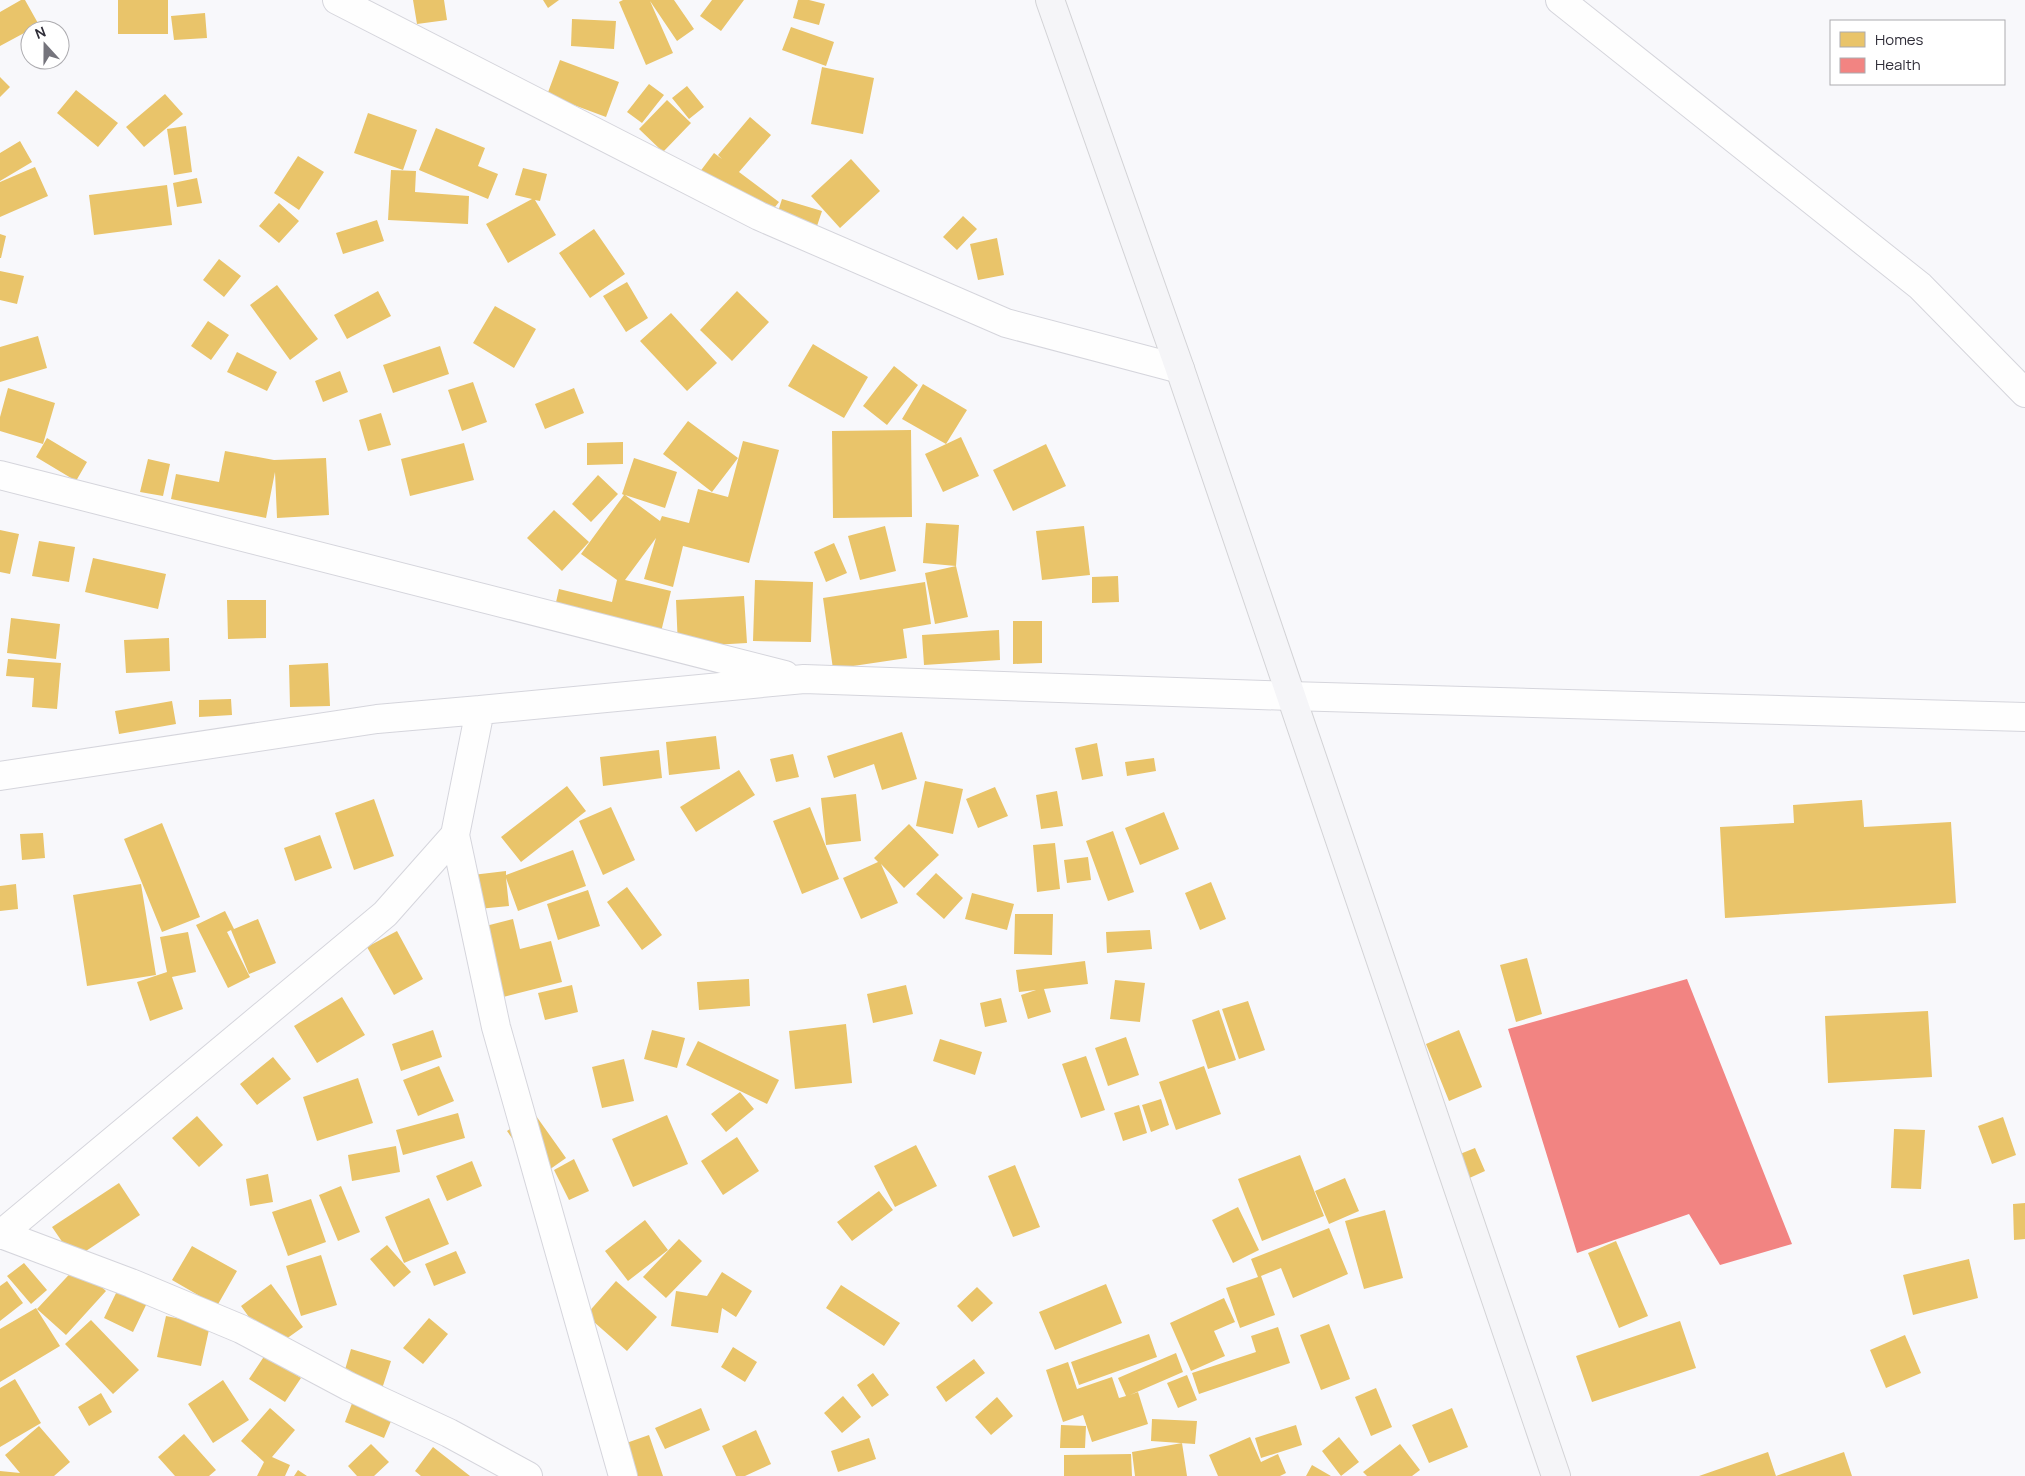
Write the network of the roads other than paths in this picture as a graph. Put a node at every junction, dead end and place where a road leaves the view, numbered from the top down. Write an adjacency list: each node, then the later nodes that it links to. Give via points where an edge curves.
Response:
1 (337, 0): 4 (street, via 768,220 1006,323)
2 (1050, 0): 4 (main road)
3 (1560, 0): 5 (street, via 1920,286)
4 (1180, 369): 8 (main road)
5 (2025, 393)
6 (0, 475): 7 (street)
7 (804, 680): 8 (street); 9 (street)
8 (1290, 696): 10 (street); 16 (main road)
9 (480, 710): 11 (street, via 378,719); 12 (street)
10 (2025, 717)
11 (0, 776)
12 (455, 835): 13 (street, via 385,914); 15 (street, via 496,1027)
13 (0, 1234): 14 (street, via 240,1328)
14 (528, 1476)
15 (623, 1476)
16 (1556, 1476)

